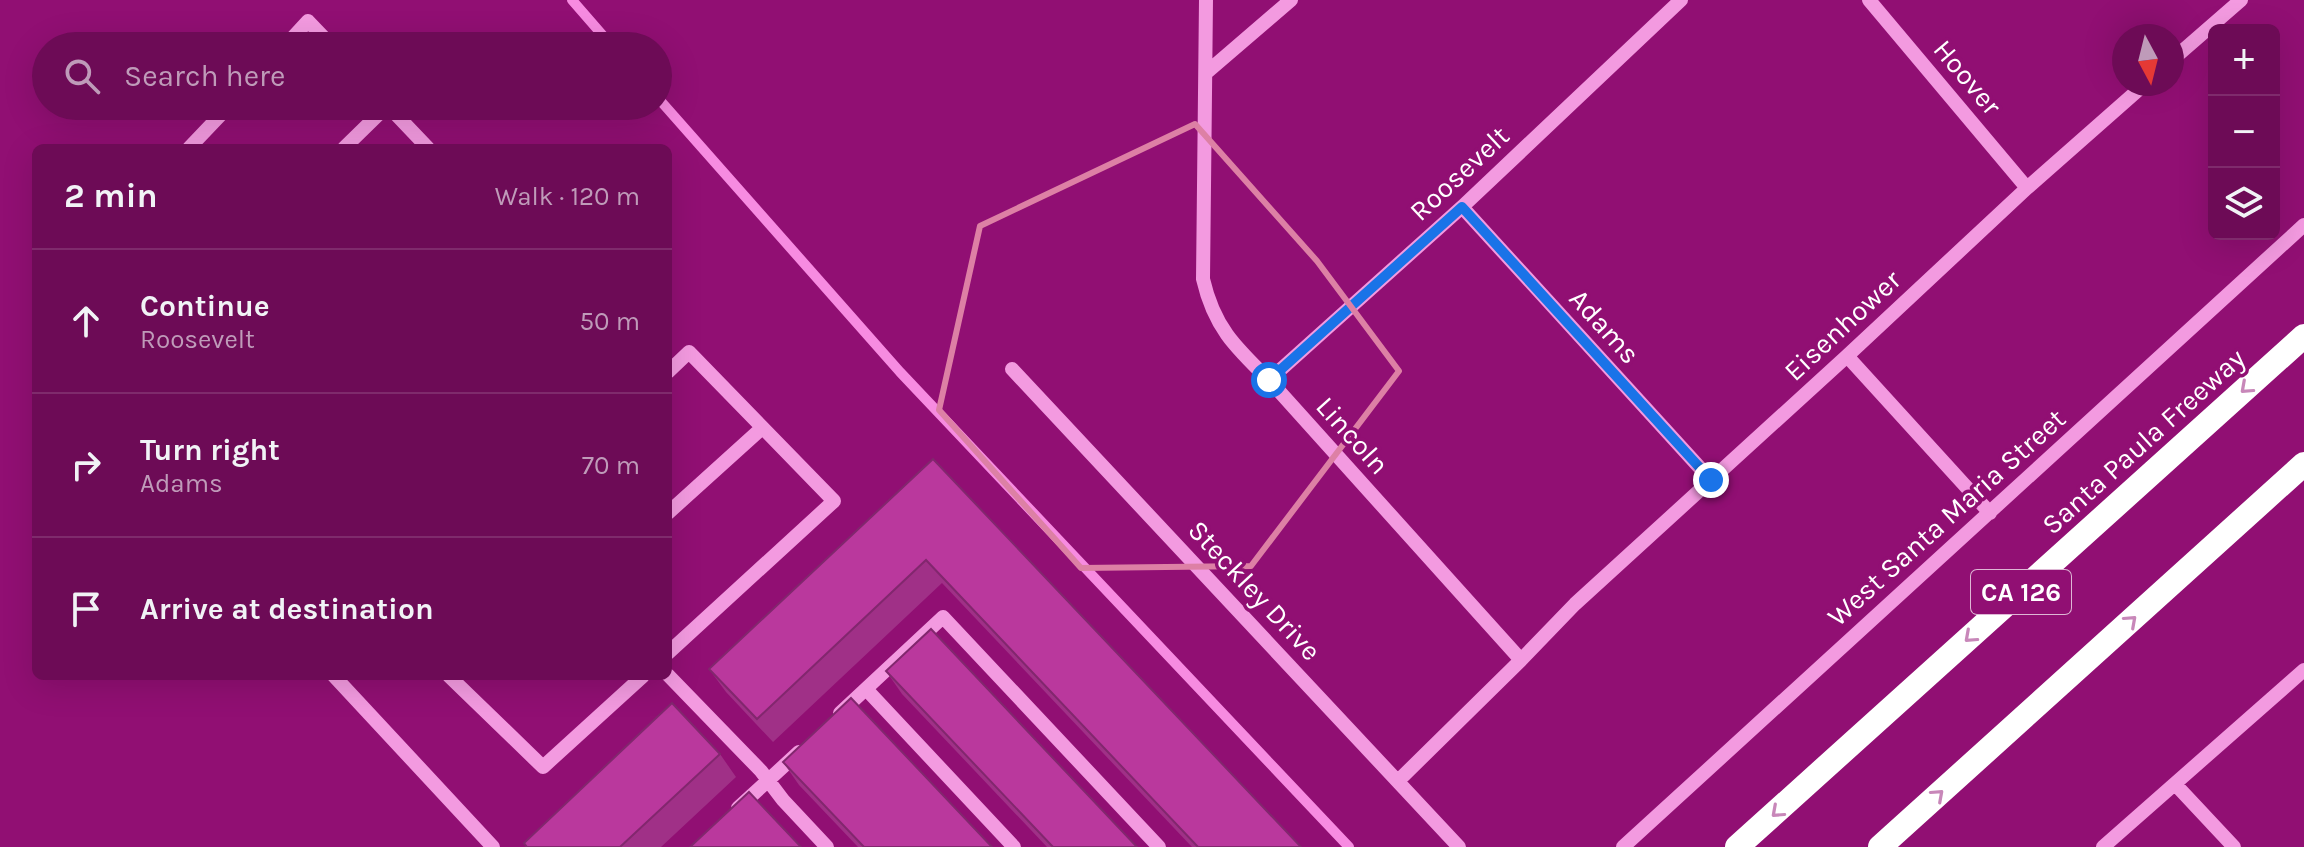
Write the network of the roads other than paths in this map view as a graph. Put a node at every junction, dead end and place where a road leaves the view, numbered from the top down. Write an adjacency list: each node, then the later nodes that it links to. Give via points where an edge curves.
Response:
1 (1206, 0): 9 (street, Lincoln)
2 (1291, 0): 9 (street)
3 (1681, 0): 18 (street, Roosevelt)
4 (1869, 0): 17 (street, Hoover)
5 (2235, 2): 8 (street)
6 (298, 32): 7 (street, via 308,21)
7 (319, 32)
8 (2184, 49)
9 (1206, 73): 24 (street, Lincoln, via 1203,279 1208,304 1219,327)
10 (2131, 96): 17 (street, Eisenhower)
11 (216, 120): 14 (street)
12 (373, 120): 15 (street)
13 (401, 120): 16 (street)
14 (193, 144)
15 (348, 144)
16 (424, 144)
17 (2027, 188): 21 (street, Eisenhower)
18 (1462, 207): 24 (street, Roosevelt); 27 (street, Adams)
19 (2304, 225): 29 (street, West Santa Maria Street)
20 (2304, 336): 50 (highway, Santa Paula Freeway / CA 126, one-way to 50)
21 (1847, 356): 27 (street, Eisenhower); 29 (street)
22 (672, 368): 25 (street, via 689,352)
23 (1012, 369): 41 (street, Steckley Drive)
24 (1269, 380): 31 (street, Lincoln)
25 (762, 428): 28 (street); 30 (street, via 834,501)
26 (2304, 464): 51 (highway, one-way to 26)
27 (1711, 480): 31 (street, Eisenhower)
28 (672, 509)
29 (1990, 513): 49 (street, West Santa Maria Street)
30 (672, 649)
31 (1521, 660): 41 (street)
32 (2304, 670): 42 (street)
33 (672, 679): 40 (street)
34 (338, 680): 44 (street)
35 (453, 680): 36 (street, via 543,767)
36 (639, 680)
37 (866, 689): 38 (street); 46 (street); 47 (street, via 943,617)
38 (833, 719)
39 (812, 740): 40 (street)
40 (768, 780): 43 (street); 45 (street)
41 (1398, 781): 48 (street, Steckley Drive)
42 (2175, 784): 52 (street); 53 (street)
43 (728, 818)
44 (493, 847)
45 (827, 847)
46 (1014, 847)
47 (1159, 847)
48 (1459, 847)
49 (1623, 847)
50 (1737, 847)
51 (1880, 847)
52 (2103, 847)
53 (2234, 847)

